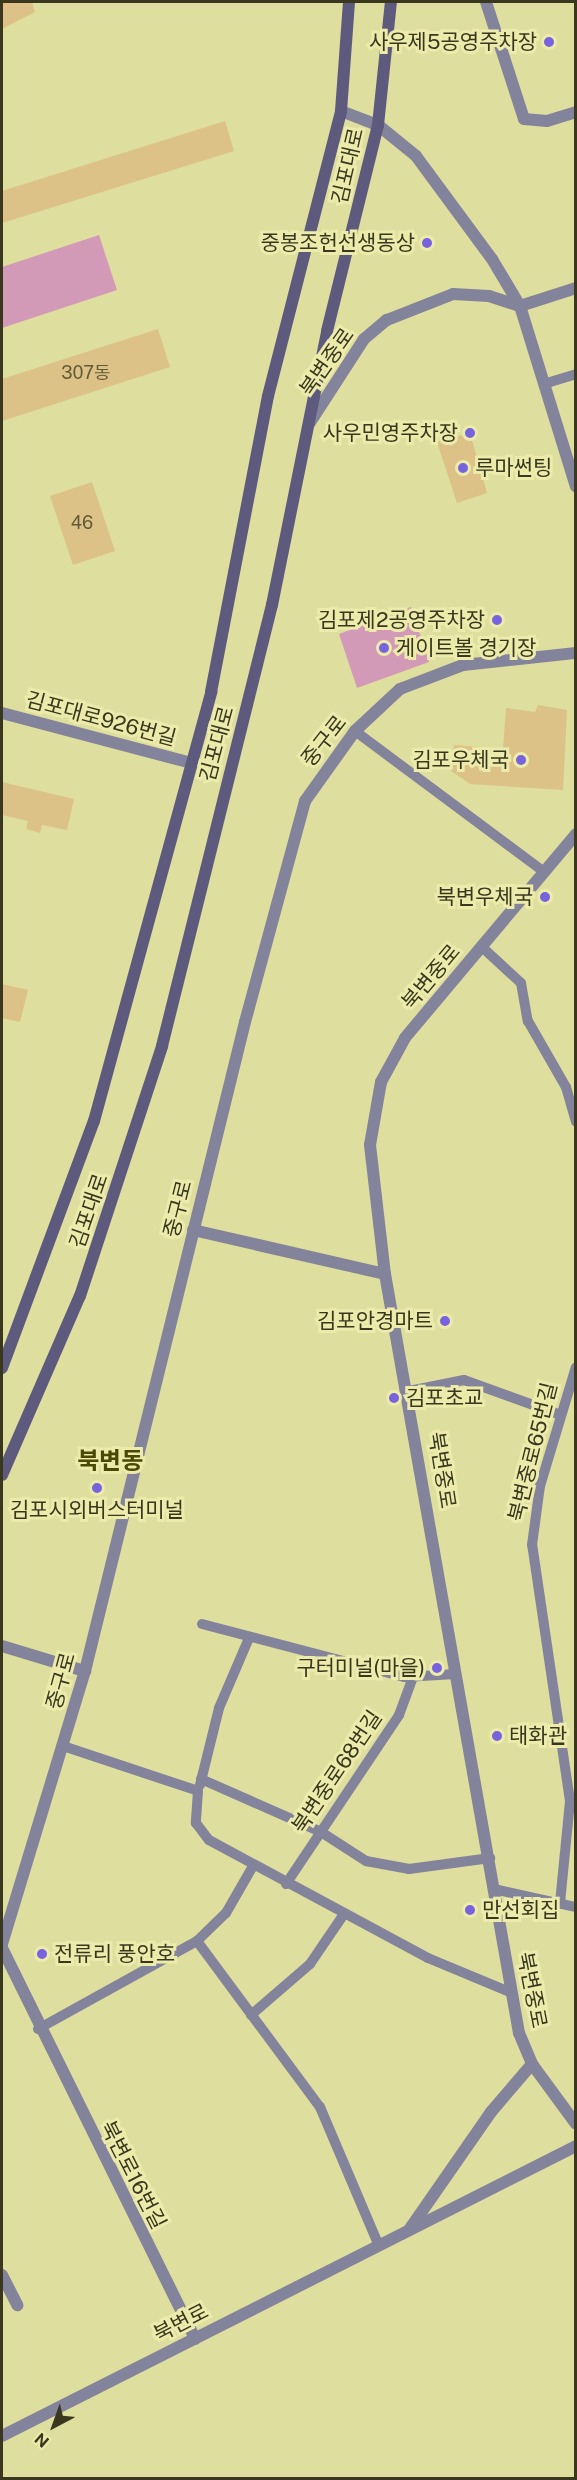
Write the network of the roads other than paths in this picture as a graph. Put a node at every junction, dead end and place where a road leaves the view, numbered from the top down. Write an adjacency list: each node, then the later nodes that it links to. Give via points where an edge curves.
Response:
1 (349, 2): 4 (main road, 김포대로)
2 (392, 2): 6 (main road, 김포대로)
3 (486, 2): 5 (street, via 524,119 546,121)
4 (341, 111): 6 (street); 16 (main road, 김포대로, via 268,396 244,545)
5 (576, 112)
6 (378, 125): 8 (street, via 416,156 443,190); 11 (main road, 김포대로)
7 (576, 288): 8 (street)
8 (520, 306): 10 (street); 11 (street, 북변중로, via 489,296 453,294 387,320 337,376)
9 (576, 374): 10 (lane)
10 (546, 383): 12 (street)
11 (307, 428): 27 (main road, 김포대로, via 270,615 162,1046 80,1296)
12 (576, 487)
13 (576, 653): 15 (street, 중구로, via 441,670 400,689)
14 (2, 713): 16 (street, 김포대로926번길)
15 (355, 731): 18 (lane); 21 (street, 중구로, via 316,781 295,826)
16 (191, 763): 24 (main road, 김포대로, via 94,1121)
17 (575, 835): 18 (street, 북변중로)
18 (543, 871): 19 (street, 북변중로)
19 (482, 947): 20 (lane, 북변중로, via 521,983 528,1021 566,1087); 22 (street, 북변중로, via 405,1038 381,1082 370,1145)
20 (576, 1122)
21 (193, 1230): 22 (street); 31 (street, 중구로)
22 (385, 1274): 25 (street, 북변중로)
23 (576, 1366): 26 (lane, 북변중로65번길)
24 (2, 1368)
25 (409, 1391): 26 (lane, via 451,1380 475,1381); 32 (street, 북변중로)
26 (558, 1414): 42 (lane, 북변중로65번길, via 532,1545 570,1801)
27 (2, 1475)
28 (202, 1624): 29 (lane)
29 (249, 1638): 33 (lane); 35 (lane, via 219,1708)
30 (2, 1646): 31 (street)
31 (85, 1671): 34 (street, 중구로)
32 (456, 1674): 33 (lane); 38 (street, 북변중로)
33 (413, 1677): 37 (lane, 북변중로68번길, via 399,1715)
34 (63, 1746): 36 (lane); 46 (street, 중구로)
35 (201, 1779): 36 (lane); 37 (lane)
36 (198, 1791): 39 (lane, via 201,1832)
37 (321, 1832): 38 (lane, via 355,1856 387,1866 409,1869); 40 (lane, 북변중로68번길)
38 (490, 1858): 41 (street, 북변중로)
39 (253, 1866): 40 (lane); 45 (lane, via 226,1913)
40 (286, 1884): 44 (lane)
41 (495, 1889): 42 (lane); 47 (street, 북변중로)
42 (560, 1903): 43 (lane)
43 (576, 1907)
44 (344, 1914): 47 (lane, via 473,1979); 48 (lane, via 310,1964)
45 (196, 1941): 48 (lane); 49 (lane)
46 (2, 1946): 49 (street, 북변로16번길)
47 (512, 1993): 50 (street, 북변중로)
48 (251, 2015): 54 (lane, via 306,2086 336,2136)
49 (38, 2029): 57 (street, 북변로16번길)
50 (532, 2064): 51 (street, 북변중로); 53 (street, via 491,2112)
51 (576, 2124)
52 (576, 2146): 53 (street, 북변로)
53 (409, 2230): 54 (street, 북변로)
54 (379, 2246): 57 (street, 북변로)
55 (2, 2275): 56 (street)
56 (17, 2305)
57 (195, 2339): 58 (street, 북변로)
58 (2, 2436)

